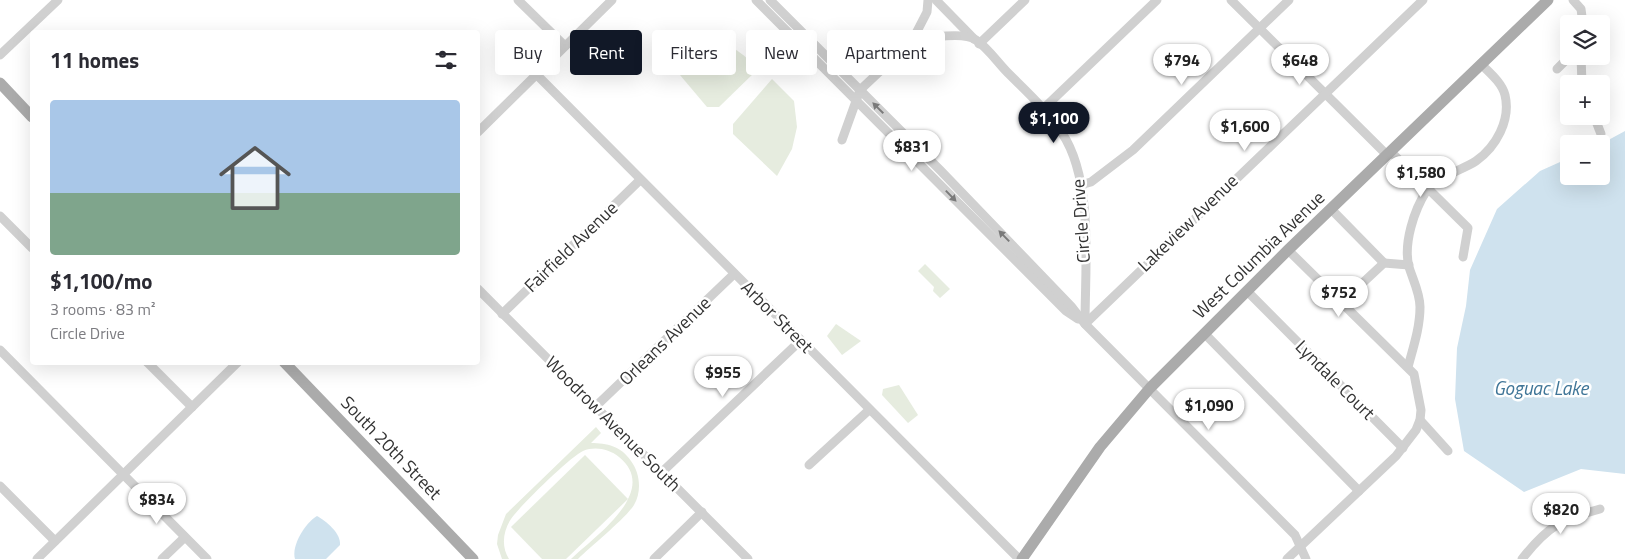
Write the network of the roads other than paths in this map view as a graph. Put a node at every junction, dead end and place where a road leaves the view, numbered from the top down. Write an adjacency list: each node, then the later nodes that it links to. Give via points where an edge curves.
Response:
1 (58, 0): 22 (street)
2 (518, 0): 20 (street)
3 (612, 0): 20 (street)
4 (756, 0): 31 (street)
5 (770, 0): 31 (street)
6 (928, 0): 17 (street, via 927,12)
7 (936, 0): 19 (street, Circle Drive)
8 (1025, 0): 19 (street)
9 (1157, 0): 32 (street)
10 (1231, 0): 16 (street)
11 (1289, 0): 16 (street)
12 (1423, 0): 30 (street, Lakeview Avenue)
13 (1548, 0): 23 (main road, West Columbia Avenue)
14 (1573, 0): 15 (street)
15 (1582, 15)
16 (1259, 28): 30 (street); 40 (street, via 1133,150 1091,182)
17 (918, 30)
18 (945, 36): 19 (street)
19 (978, 42): 32 (street, Circle Drive)
20 (564, 46): 21 (street)
21 (560, 50)
22 (0, 55)
23 (1482, 64): 38 (main road, West Columbia Avenue); 41 (street, via 1505,94 1505,122 1488,151 1475,162)
24 (1561, 65): 25 (street)
25 (1557, 69)
26 (535, 75): 35 (street)
27 (537, 75): 39 (street, Arbor Street)
28 (877, 75): 31 (street)
29 (0, 83): 33 (main road)
30 (1324, 93): 38 (street); 54 (street, Lakeview Avenue)
31 (858, 94): 37 (street); 54 (street, via 1066,311)
32 (1043, 109): 40 (street, Circle Drive, via 1062,133 1073,156)
33 (30, 115)
34 (1598, 125): 36 (street)
35 (480, 130)
36 (1601, 134)
37 (842, 140)
38 (1389, 154): 41 (street); 42 (main road, West Columbia Avenue)
39 (640, 180): 49 (street, Arbor Street); 53 (street, Fairfield Avenue)
40 (1080, 185): 54 (street, Circle Drive)
41 (1428, 188): 46 (street, via 1468,228); 48 (street, via 1409,239)
42 (1331, 209): 45 (main road, West Columbia Avenue); 47 (street)
43 (0, 216): 44 (street)
44 (30, 246)
45 (1288, 250): 50 (main road, West Columbia Avenue); 52 (street)
46 (1463, 257)
47 (1384, 263): 48 (street); 52 (street)
48 (1409, 265): 61 (street, via 1420,306 1418,330)
49 (734, 274): 56 (street, Arbor Street); 64 (street, Orleans Avenue)
50 (1247, 291): 55 (main road, West Columbia Avenue); 67 (street, Lyndale Court)
51 (480, 292): 53 (street, Woodrow Avenue South)
52 (1341, 303): 61 (street)
53 (502, 314): 64 (street, Woodrow Avenue South)
54 (1084, 324): 62 (street)
55 (1204, 333): 62 (main road, West Columbia Avenue); 73 (street)
56 (800, 341): 65 (street, Arbor Street); 70 (street)
57 (0, 350): 71 (street)
58 (150, 365): 63 (street)
59 (235, 365): 63 (street)
60 (287, 365): 82 (main road, South 20th Street)
61 (1408, 367): 66 (street, via 1417,380)
62 (1150, 388): 78 (street, via 1295,535); 85 (main road, West Columbia Avenue, via 1100,447)
63 (192, 407): 71 (street)
64 (595, 407): 70 (street, Woodrow Avenue South)
65 (869, 410): 69 (street); 85 (street, Arbor Street)
66 (1420, 420): 67 (street); 68 (street)
67 (1403, 448): 73 (street)
68 (1448, 451)
69 (809, 465)
70 (662, 472): 75 (street, Woodrow Avenue South)
71 (123, 474): 76 (street); 77 (street)
72 (0, 486): 77 (street)
73 (1359, 491): 78 (street)
74 (1600, 509): 88 (street, via 1570,517 1553,526)
75 (702, 512): 83 (street); 84 (street, Woodrow Avenue South)
76 (185, 537): 80 (street); 81 (street)
77 (55, 541): 79 (street)
78 (1300, 547): 86 (street); 87 (street)
79 (36, 559)
80 (162, 559)
81 (207, 559)
82 (473, 559)
83 (654, 559)
84 (748, 559)
85 (1020, 559)
86 (1287, 559)
87 (1306, 559)
88 (1522, 559)

